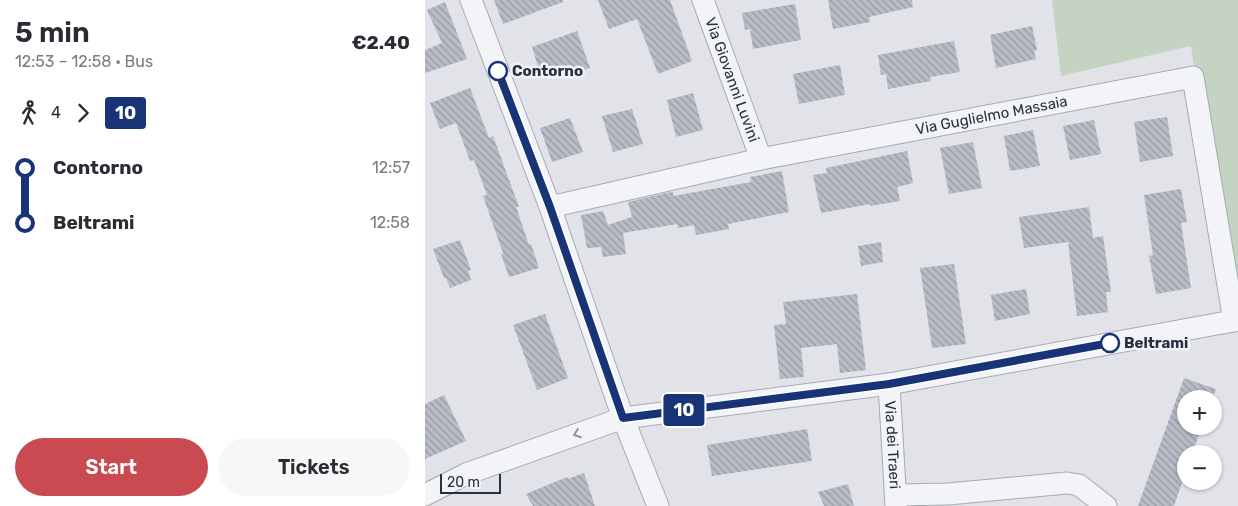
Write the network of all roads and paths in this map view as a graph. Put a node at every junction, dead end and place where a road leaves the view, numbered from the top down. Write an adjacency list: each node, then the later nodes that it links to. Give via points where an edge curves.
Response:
1 (471, 0): 4 (street)
2 (703, 0): 3 (street, Via Giovanni Luvini)
3 (761, 159): 4 (street, Via Guglielmo Massaia); 5 (street, Via Guglielmo Massaia, via 1193,77)
4 (550, 207): 7 (street)
5 (1237, 322): 6 (street)
6 (889, 384): 7 (street); 10 (street, Via dei Traeri)
7 (623, 418): 8 (street, one-way to 8, via 466,474); 11 (street)
8 (425, 495)
9 (948, 500): 10 (street); 12 (street, via 1067,484 1079,485)
10 (896, 501)
11 (658, 506)
12 (1105, 506)

